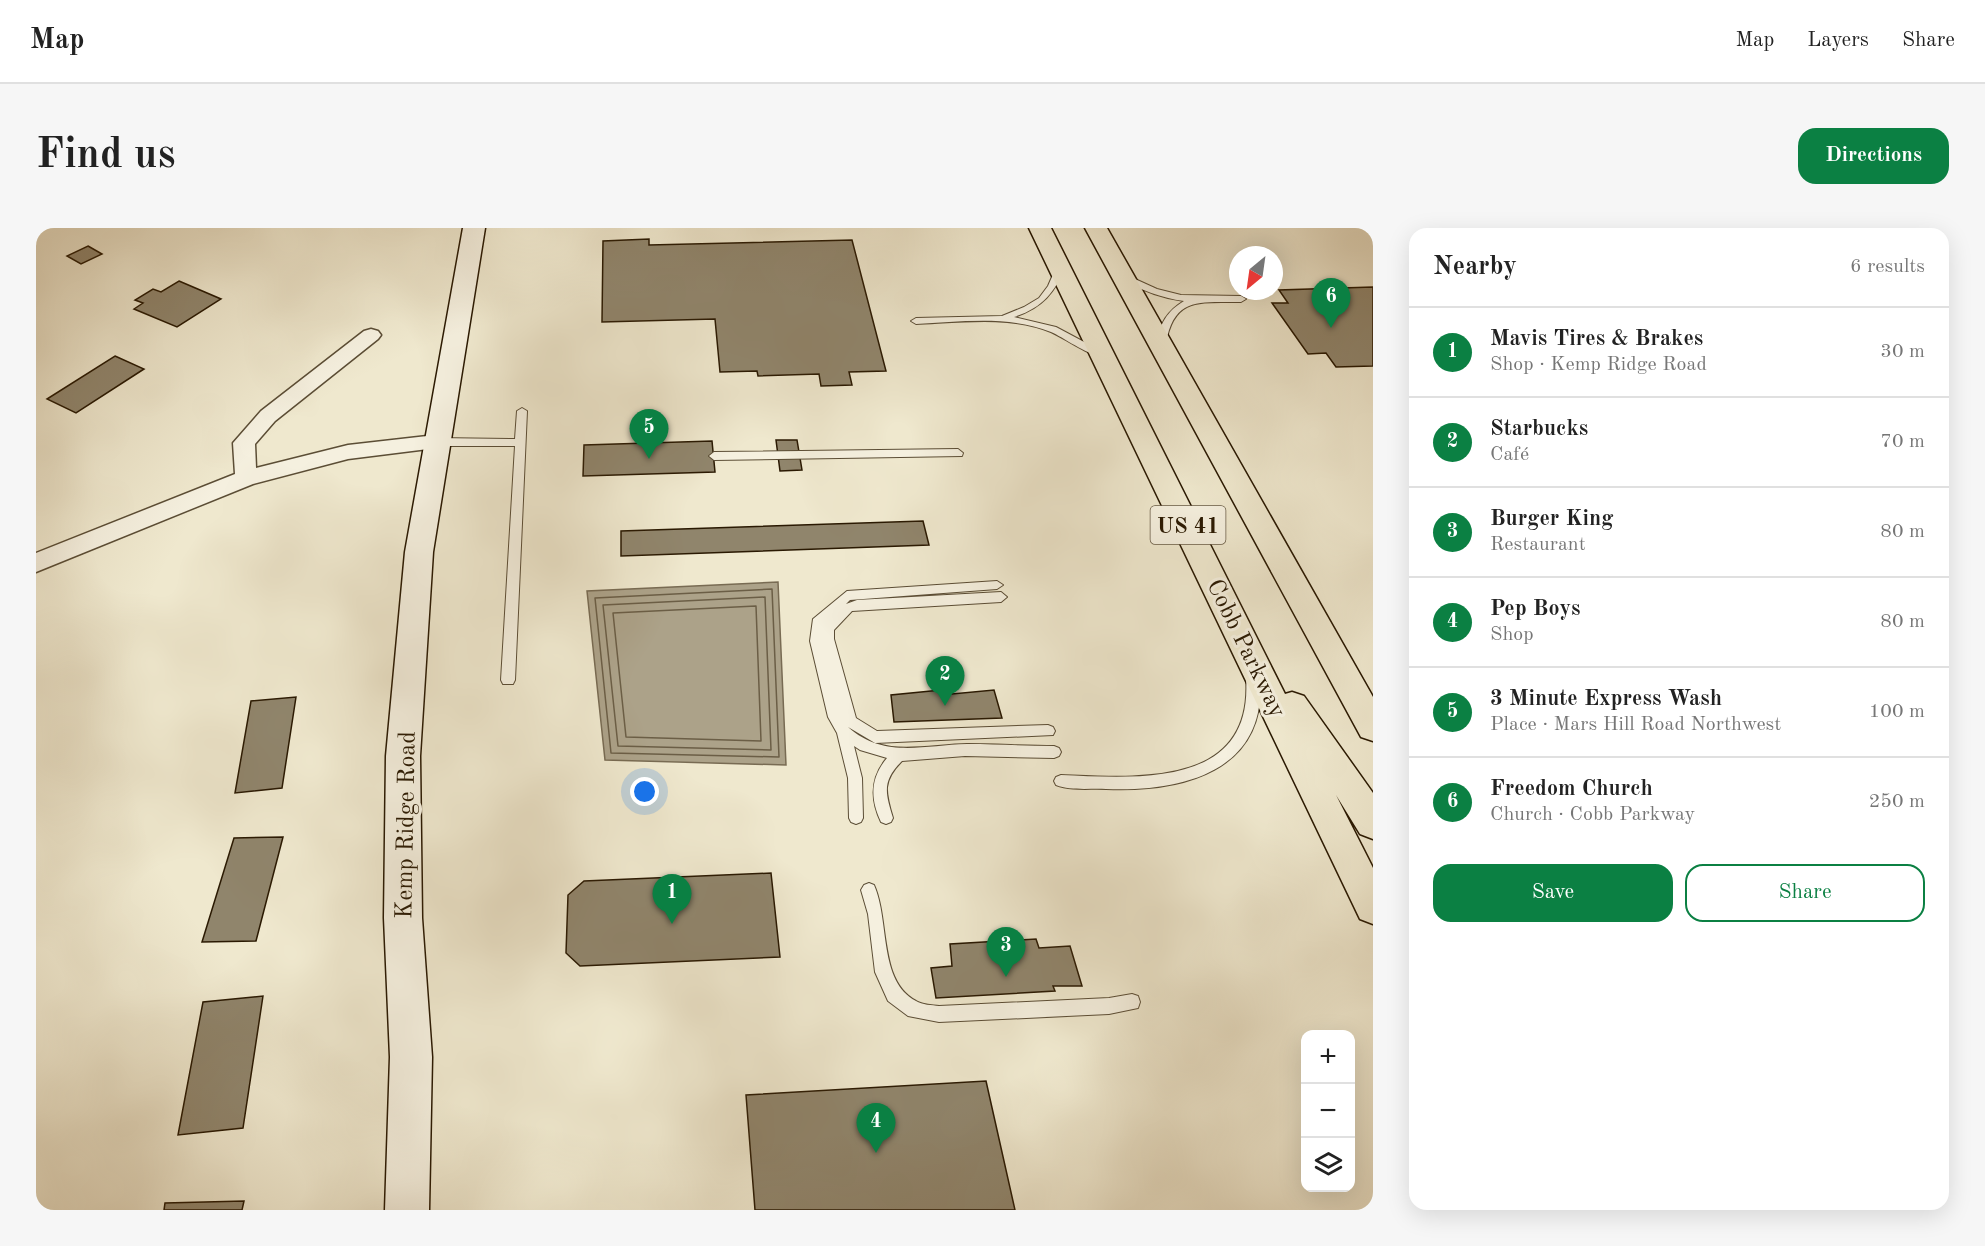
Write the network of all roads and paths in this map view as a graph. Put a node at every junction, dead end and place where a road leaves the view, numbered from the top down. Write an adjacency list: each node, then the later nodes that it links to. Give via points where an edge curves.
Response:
1 (474, 228): 14 (street, Kemp Ridge Road)
2 (1041, 228): 4 (main road, Cobb Parkway / US 41)
3 (1096, 228): 5 (main road, US 41)
4 (1060, 266): 8 (lane, via 1054,286 1043,301); 12 (main road, Cobb Parkway / US 41)
5 (1124, 277): 7 (lane, via 1158,293); 11 (main road, US 41)
6 (1229, 299): 7 (lane)
7 (1192, 301): 11 (lane, via 1173,312 1165,324)
8 (1003, 317): 9 (lane); 12 (lane, via 1071,335)
9 (916, 321)
10 (371, 335): 18 (street, via 268,416 250,436 244,443)
11 (1161, 343): 22 (main road, US 41)
12 (1106, 358): 20 (main road, Cobb Parkway / US 41)
13 (522, 411): 15 (lane)
14 (436, 442): 15 (lane); 18 (street, via 348,452); 34 (street, Kemp Ridge Road, via 419,552 403,756 403,918 411,1057)
15 (520, 443): 21 (lane)
16 (958, 453): 17 (lane)
17 (714, 456)
18 (246, 478): 19 (street)
19 (36, 563)
20 (1251, 655): 27 (lane, via 1254,686 1248,724 1218,764 1190,777 1166,780); 30 (main road, via 1333,760); 32 (main road, Cobb Parkway / US 41)
21 (508, 680)
22 (1373, 727)
23 (1048, 731): 24 (lane, via 875,737 850,721 828,639 828,629 840,614 848,608 870,604 999,591 847,596 834,605 817,622 816,641 835,717)
24 (844, 732): 26 (lane, via 866,746); 28 (lane, via 855,778)
25 (1054, 752): 26 (lane, via 965,750)
26 (899, 755): 29 (lane, via 880,779 878,794)
27 (1061, 781)
28 (856, 818)
29 (886, 818)
30 (1373, 823)
31 (869, 890): 33 (lane, via 883,972 894,995 914,1010 939,1014)
32 (1373, 907)
33 (1132, 1002)
34 (407, 1210)

